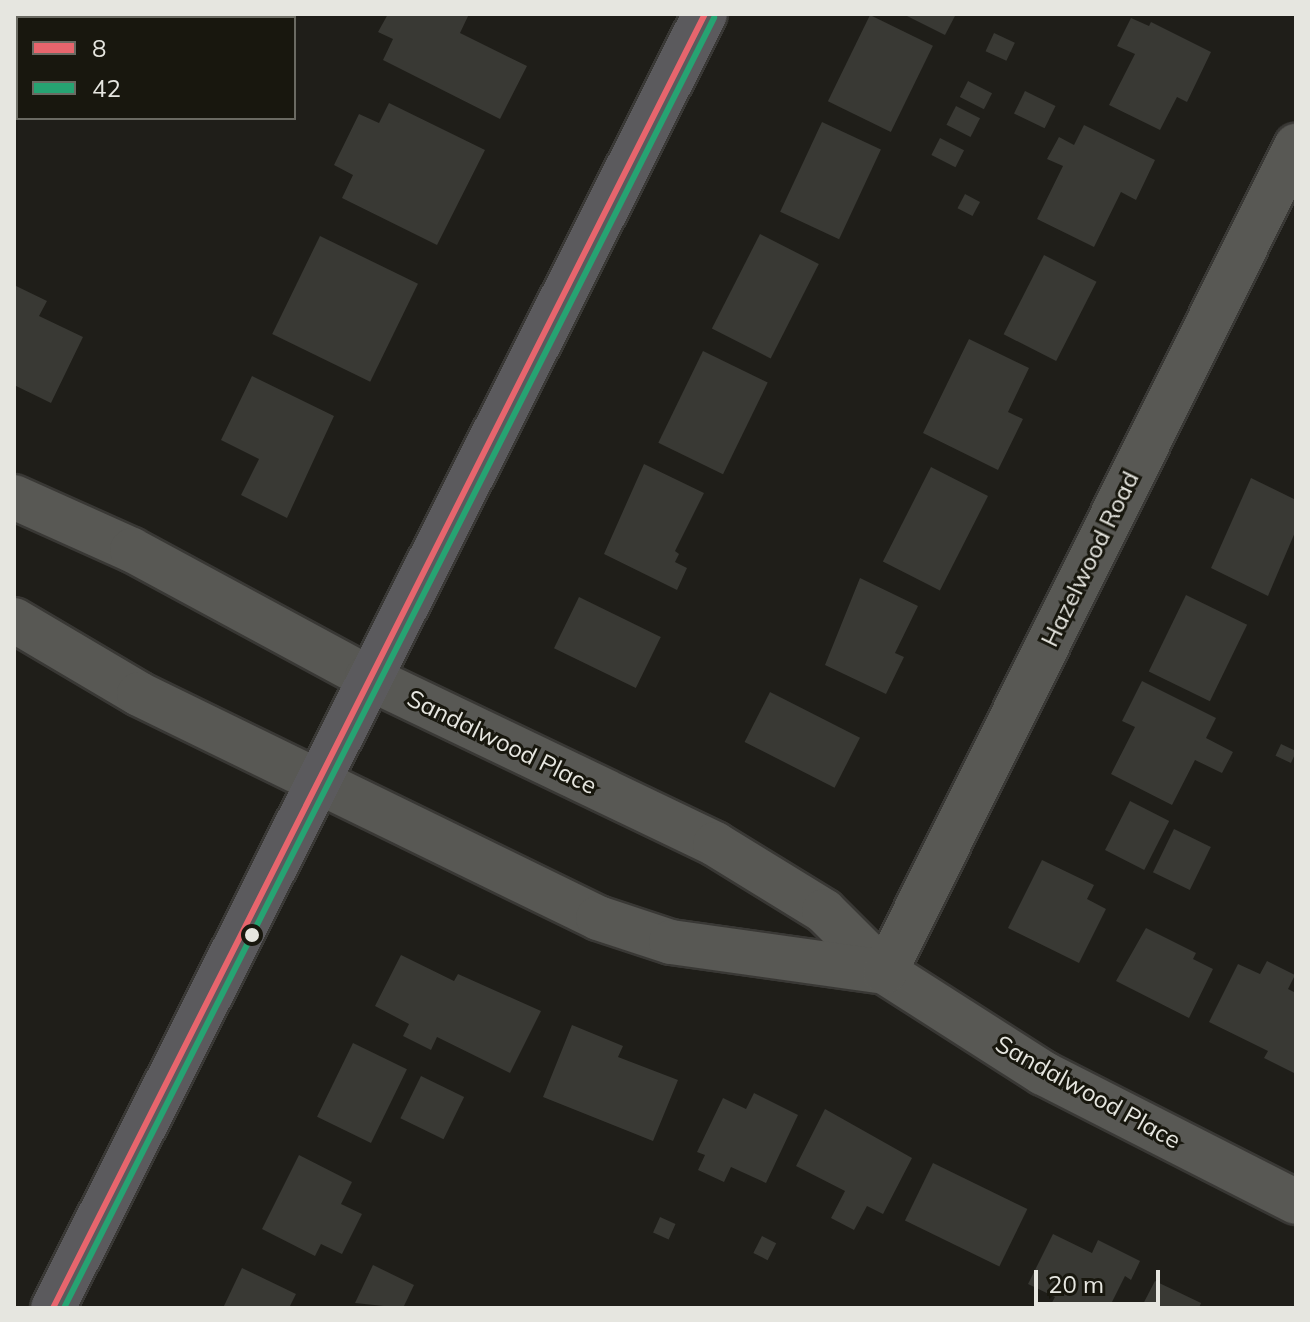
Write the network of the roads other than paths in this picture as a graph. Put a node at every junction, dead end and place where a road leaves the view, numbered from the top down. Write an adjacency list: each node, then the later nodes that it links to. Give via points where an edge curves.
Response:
1 (705, 14): 5 (main road)
2 (1296, 146): 7 (street, Hazelwood Road)
3 (14, 497): 5 (street, Sandalwood Place, via 132,550)
4 (14, 620): 6 (street, Sandalwood Place, via 139,694)
5 (367, 677): 6 (main road); 7 (street, Sandalwood Place, via 775,877 824,911)
6 (315, 780): 7 (street, Sandalwood Place, via 598,918 671,942); 9 (main road)
7 (885, 972): 8 (street, Sandalwood Place, via 1043,1073)
8 (1296, 1202)
9 (53, 1308)

